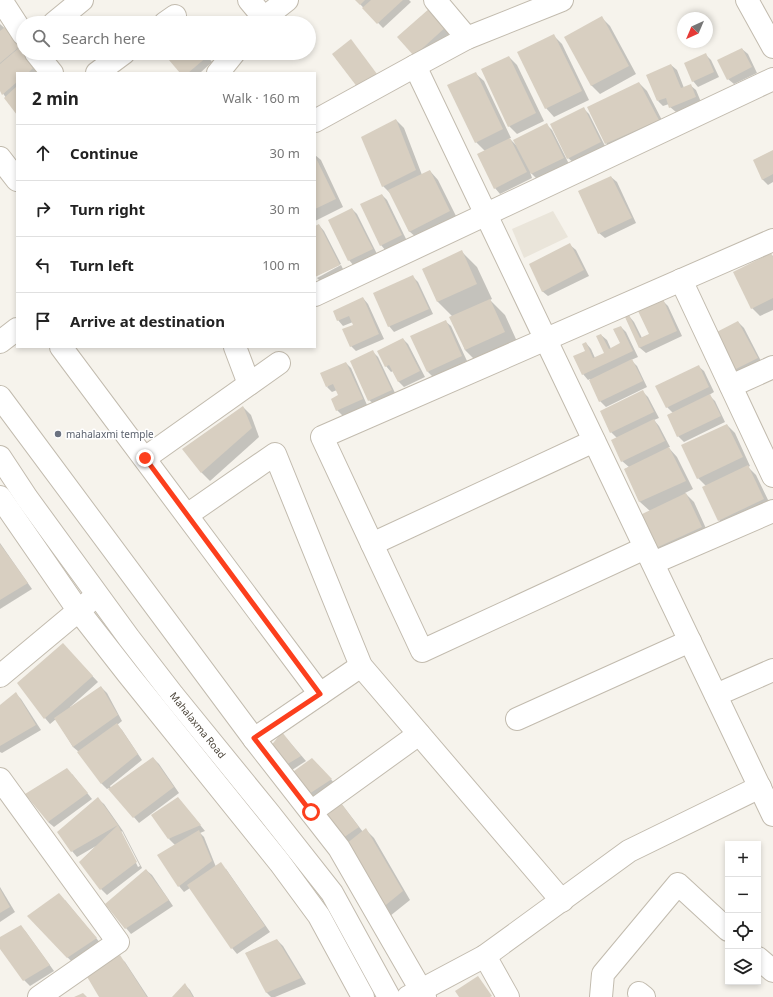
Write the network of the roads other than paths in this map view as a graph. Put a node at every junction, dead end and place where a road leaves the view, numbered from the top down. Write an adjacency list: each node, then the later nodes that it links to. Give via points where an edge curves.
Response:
1 (1, 0): 11 (street)
2 (82, 0): 8 (street)
3 (249, 0): 9 (street)
4 (287, 0): 10 (street)
5 (435, 0): 12 (street)
6 (562, 0): 12 (street)
7 (747, 0): 13 (street)
8 (63, 16)
9 (259, 16)
10 (267, 16)
11 (16, 23)
12 (467, 38): 17 (street)
13 (773, 47)
14 (42, 60): 18 (street)
15 (115, 60): 19 (street)
16 (228, 60): 20 (street)
17 (415, 66): 22 (street); 25 (street)
18 (51, 72)
19 (98, 72)
20 (219, 72)
21 (773, 79): 25 (street)
22 (316, 120)
23 (0, 158): 24 (street)
24 (16, 179)
25 (486, 215): 28 (street); 30 (street)
26 (773, 240): 27 (street)
27 (681, 280): 30 (street); 37 (street)
28 (316, 295)
29 (16, 330): 31 (street)
30 (546, 339): 39 (street); 46 (street, via 322,437)
31 (0, 342)
32 (62, 348): 41 (street)
33 (235, 348): 36 (street)
34 (279, 363): 36 (street)
35 (773, 367): 37 (street)
36 (249, 384): 41 (street)
37 (731, 386): 42 (street)
38 (0, 398): 58 (street)
39 (594, 441): 46 (street); 47 (street)
40 (0, 457): 48 (street, Mahalaxma Road)
41 (145, 458): 45 (street)
42 (773, 476)
43 (0, 498): 49 (street)
44 (773, 511): 47 (street)
45 (187, 515): 51 (street, via 275,454); 54 (street)
46 (372, 544): 47 (street, via 422,651)
47 (649, 556): 50 (street)
48 (98, 594): 49 (street); 71 (street, Mahalaxma Road, via 173,695 332,893)
49 (78, 610): 53 (street); 70 (street, via 306,898 319,916)
50 (690, 641): 55 (street); 56 (street)
51 (361, 666): 54 (street); 57 (street)
52 (773, 670): 55 (street)
53 (0, 676)
54 (320, 694): 58 (street)
55 (716, 695): 59 (street)
56 (517, 719)
57 (419, 734): 61 (street); 63 (street)
58 (254, 738): 61 (street)
59 (760, 787): 62 (street); 63 (street, via 629,851)
60 (4, 794): 69 (street, via 118,942)
61 (311, 812): 68 (street, via 338,848)
62 (773, 815)
63 (562, 900): 65 (street)
64 (725, 927): 73 (street, via 678,884 603,974)
65 (485, 956): 68 (street); 72 (street)
66 (761, 961): 67 (street)
67 (773, 971)
68 (418, 995)
69 (39, 997)
70 (363, 997)
71 (389, 997)
72 (508, 997)
73 (600, 997)

